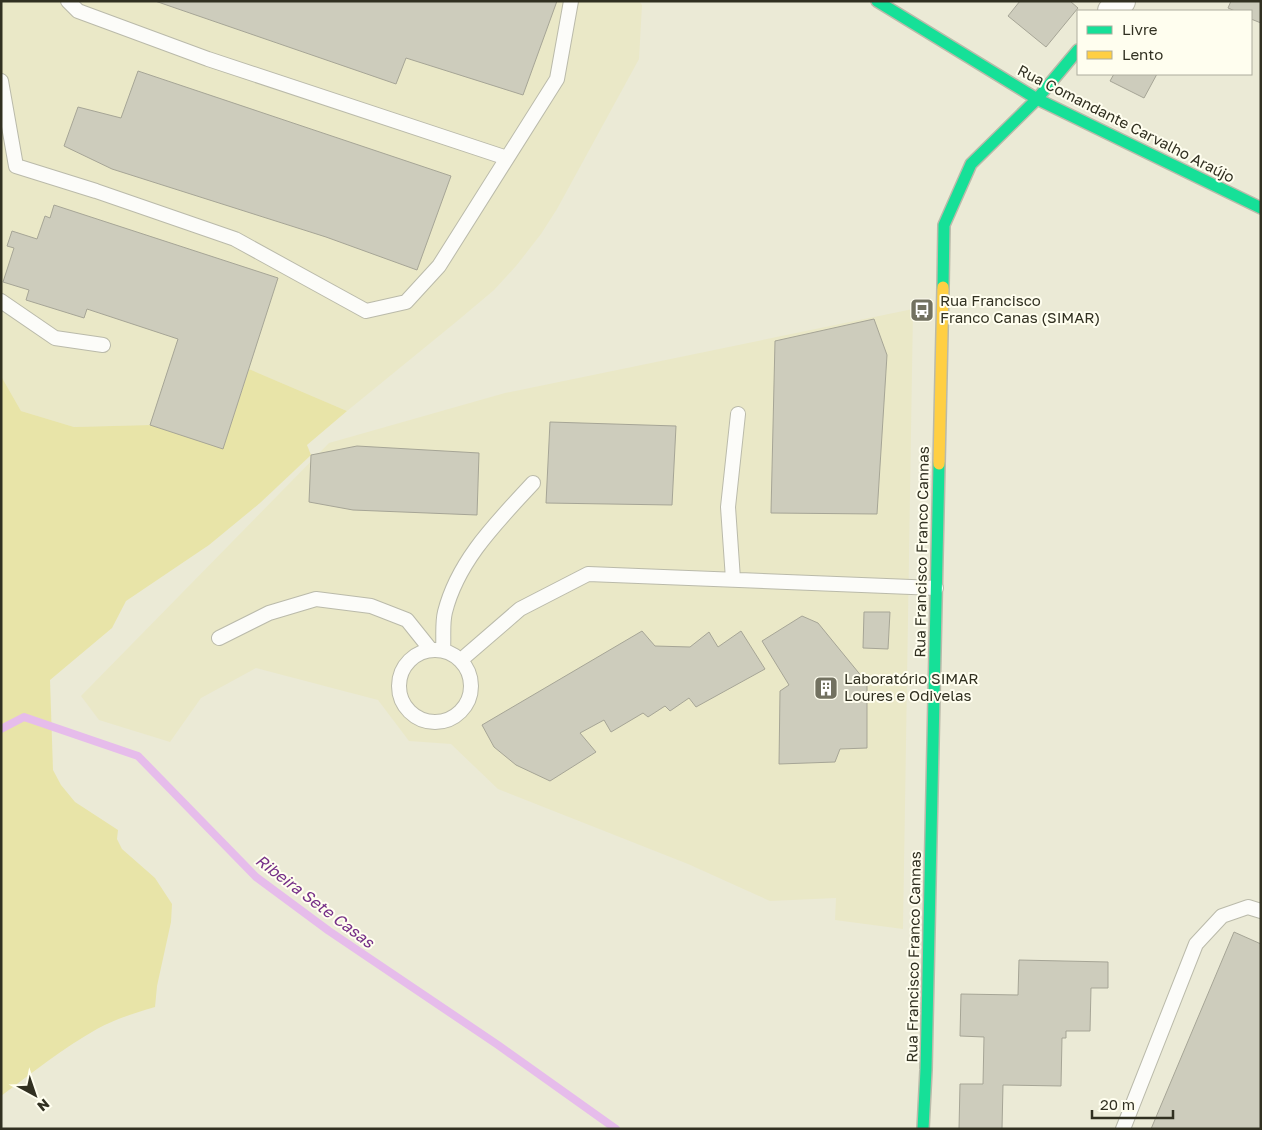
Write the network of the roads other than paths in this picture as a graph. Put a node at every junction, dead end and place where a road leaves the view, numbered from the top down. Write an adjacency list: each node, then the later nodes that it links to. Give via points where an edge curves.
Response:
1 (68, 1): 7 (lane, via 78,11 208,59)
2 (571, 1): 7 (lane, via 557,80)
3 (877, 1): 6 (street, Rua Comandante Carvalho Araújo)
4 (1077, 51): 6 (street, Rua Francisco Franco Cannas)
5 (1, 81): 7 (lane, via 16,166 235,239 366,310 406,302 439,266)
6 (1038, 100): 8 (street, Rua Comandante Carvalho Araújo); 14 (street, Rua Francisco Franco Cannas, via 971,164 944,225)
7 (507, 158)
8 (1261, 208)
9 (1, 301): 10 (lane, via 55,338)
10 (104, 345)
11 (738, 414): 13 (lane, via 728,507)
12 (533, 483): 16 (lane, via 495,524 462,568 444,613)
13 (733, 579): 14 (lane); 17 (lane, via 588,574 520,609)
14 (936, 588): 19 (street, Rua Francisco Franco Cannas)
15 (219, 638): 16 (lane, via 269,613 316,599 371,606 408,620)
16 (437, 650): 17 (lane); 17 (lane, via 419,653 409,660 398,682 404,706 422,720 446,721 465,706 471,682)
17 (461, 660)
18 (1261, 910): 20 (lane, via 1248,907 1222,916 1196,944)
19 (923, 1129)
20 (1123, 1129)

